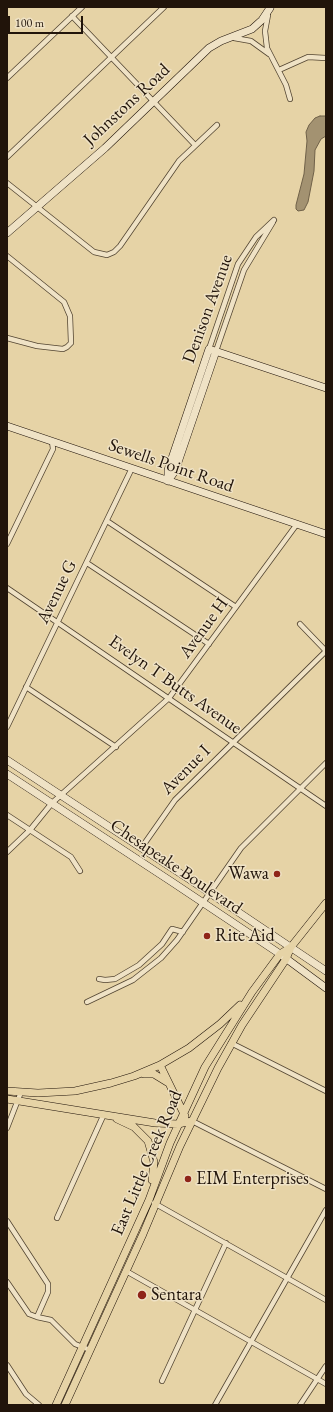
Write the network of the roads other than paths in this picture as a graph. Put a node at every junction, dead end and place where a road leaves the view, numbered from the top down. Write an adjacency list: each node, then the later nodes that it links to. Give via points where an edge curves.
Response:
1 (82, 7): 4 (street)
2 (164, 7): 7 (street)
3 (270, 7): 5 (main road, Johnstons Road, via 257,25); 6 (street, via 266,31)
4 (72, 16): 7 (street); 10 (street)
5 (232, 38): 6 (street, via 251,41); 12 (main road, Johnstons Road, via 210,48)
6 (269, 54): 9 (street)
7 (111, 58): 12 (street); 15 (street)
8 (326, 58): 9 (street, via 308,57)
9 (279, 70): 11 (street)
10 (7, 78)
11 (290, 99)
12 (153, 102): 14 (street); 17 (main road, Johnstons Road)
13 (217, 125): 14 (street)
14 (195, 146): 17 (street, via 172,172 120,246 111,254 98,254)
15 (7, 157)
16 (7, 182): 17 (street)
17 (37, 207): 18 (main road, Johnstons Road)
18 (7, 233)
19 (7, 256): 20 (street, via 62,299 70,316 71,343 67,347 56,348)
20 (7, 338)
21 (213, 350): 21 (street, Denison Avenue, via 244,270 274,220 256,237 238,264); 22 (main road); 26 (main road, Denison Avenue, via 175,470)
22 (326, 388)
23 (7, 426): 24 (main road, Sewells Point Road)
24 (52, 441): 25 (main road, Sewells Point Road); 30 (street, via 53,449)
25 (132, 468): 26 (main road, Sewells Point Road); 27 (street, Avenue G)
26 (168, 481): 28 (main road, Sewells Point Road)
27 (107, 521): 31 (street, Avenue G); 33 (street)
28 (297, 524): 29 (main road, Sewells Point Road); 33 (street, Avenue H)
29 (326, 534)
30 (7, 544)
31 (87, 563): 34 (street, Avenue G); 36 (street)
32 (7, 588): 34 (street, Evelyn T Butts Avenue)
33 (236, 607): 36 (street, Avenue H)
34 (58, 622): 38 (street, Avenue G); 39 (street, Evelyn T Butts Avenue)
35 (300, 624): 37 (street)
36 (209, 644): 39 (street, Avenue H)
37 (326, 651): 41 (street, Avenue I)
38 (26, 687): 40 (street, Avenue G); 42 (street)
39 (169, 698): 41 (street, Evelyn T Butts Avenue); 42 (street, Avenue H)
40 (7, 727)
41 (233, 743): 46 (street, Evelyn T Butts Avenue); 52 (street, Avenue I, via 175,800)
42 (116, 747): 47 (street, Avenue H)
43 (7, 760): 47 (main road, Chesapeake Boulevard)
44 (326, 763): 46 (street)
45 (7, 774): 48 (main road, Chesapeake Boulevard)
46 (300, 789): 49 (street, Evelyn T Butts Avenue); 55 (street, via 240,848)
47 (62, 795): 48 (street, Avenue H); 52 (main road, Chesapeake Boulevard)
48 (52, 803): 51 (street, Avenue H); 56 (main road, Chesapeake Boulevard)
49 (326, 806)
50 (7, 815): 51 (street)
51 (30, 830): 53 (street, Avenue H); 54 (street, via 71,857)
52 (142, 847): 55 (main road, Chesapeake Boulevard)
53 (7, 852)
54 (80, 870)
55 (210, 893): 56 (street); 59 (main road, Chesapeake Boulevard)
56 (203, 903): 58 (street); 60 (main road, Chesapeake Boulevard)
57 (326, 903): 59 (main road, East Little Creek Road)
58 (183, 932): 62 (street, via 172,929 162,944 139,965 115,979); 65 (street, via 164,955 144,973)
59 (291, 947): 60 (main road, East Little Creek Road); 61 (main road, Chesapeake Boulevard)
60 (283, 957): 63 (main road, Chesapeake Boulevard); 64 (main road, East Little Creek Road); 66 (main road, East Little Creek Road)
61 (326, 971)
62 (99, 979)
63 (326, 988)
64 (252, 992): 67 (main road, via 206,1035); 75 (main road, East Little Creek Road, via 205,1067)
65 (87, 1002)
66 (232, 1043): 71 (street); 77 (main road, East Little Creek Road)
67 (160, 1065): 68 (main road); 69 (main road)
68 (134, 1076): 69 (main road, via 154,1074); 72 (main road, via 75,1091)
69 (168, 1084): 75 (main road)
70 (7, 1091): 72 (main road)
71 (326, 1091)
72 (21, 1092): 74 (street)
73 (7, 1099): 74 (main road)
74 (18, 1101): 76 (main road); 79 (street)
75 (183, 1113): 77 (main road); 78 (main road, East Little Creek Road)
76 (104, 1114): 78 (main road, via 155,1123); 81 (main road, via 134,1127 148,1141 155,1168 150,1190); 83 (street)
77 (192, 1121): 78 (main road); 80 (street); 81 (main road, East Little Creek Road)
78 (178, 1124): 81 (main road, East Little Creek Road, via 162,1161)
79 (7, 1128)
80 (326, 1189)
81 (152, 1202): 85 (street); 86 (main road, East Little Creek Road); 93 (main road, East Little Creek Road)
82 (326, 1210): 87 (street)
83 (57, 1218)
84 (7, 1221): 91 (street, via 48,1284 48,1292)
85 (226, 1243): 87 (street); 90 (street)
86 (126, 1270): 90 (street); 94 (main road, East Little Creek Road)
87 (288, 1278): 89 (street); 92 (street)
88 (7, 1282): 91 (street, via 29,1314)
89 (326, 1300)
90 (196, 1309): 92 (street); 98 (street)
91 (37, 1316): 93 (street, via 55,1323 75,1344)
92 (252, 1341): 97 (street); 103 (street)
93 (82, 1347): 94 (street); 101 (main road, East Little Creek Road)
94 (90, 1350): 102 (main road, East Little Creek Road)
95 (7, 1366): 100 (street, via 26,1394)
96 (326, 1366): 97 (street)
97 (318, 1378): 99 (street); 104 (street)
98 (162, 1381)
99 (326, 1384)
100 (39, 1405)
101 (56, 1405)
102 (65, 1405)
103 (215, 1405)
104 (300, 1405)

